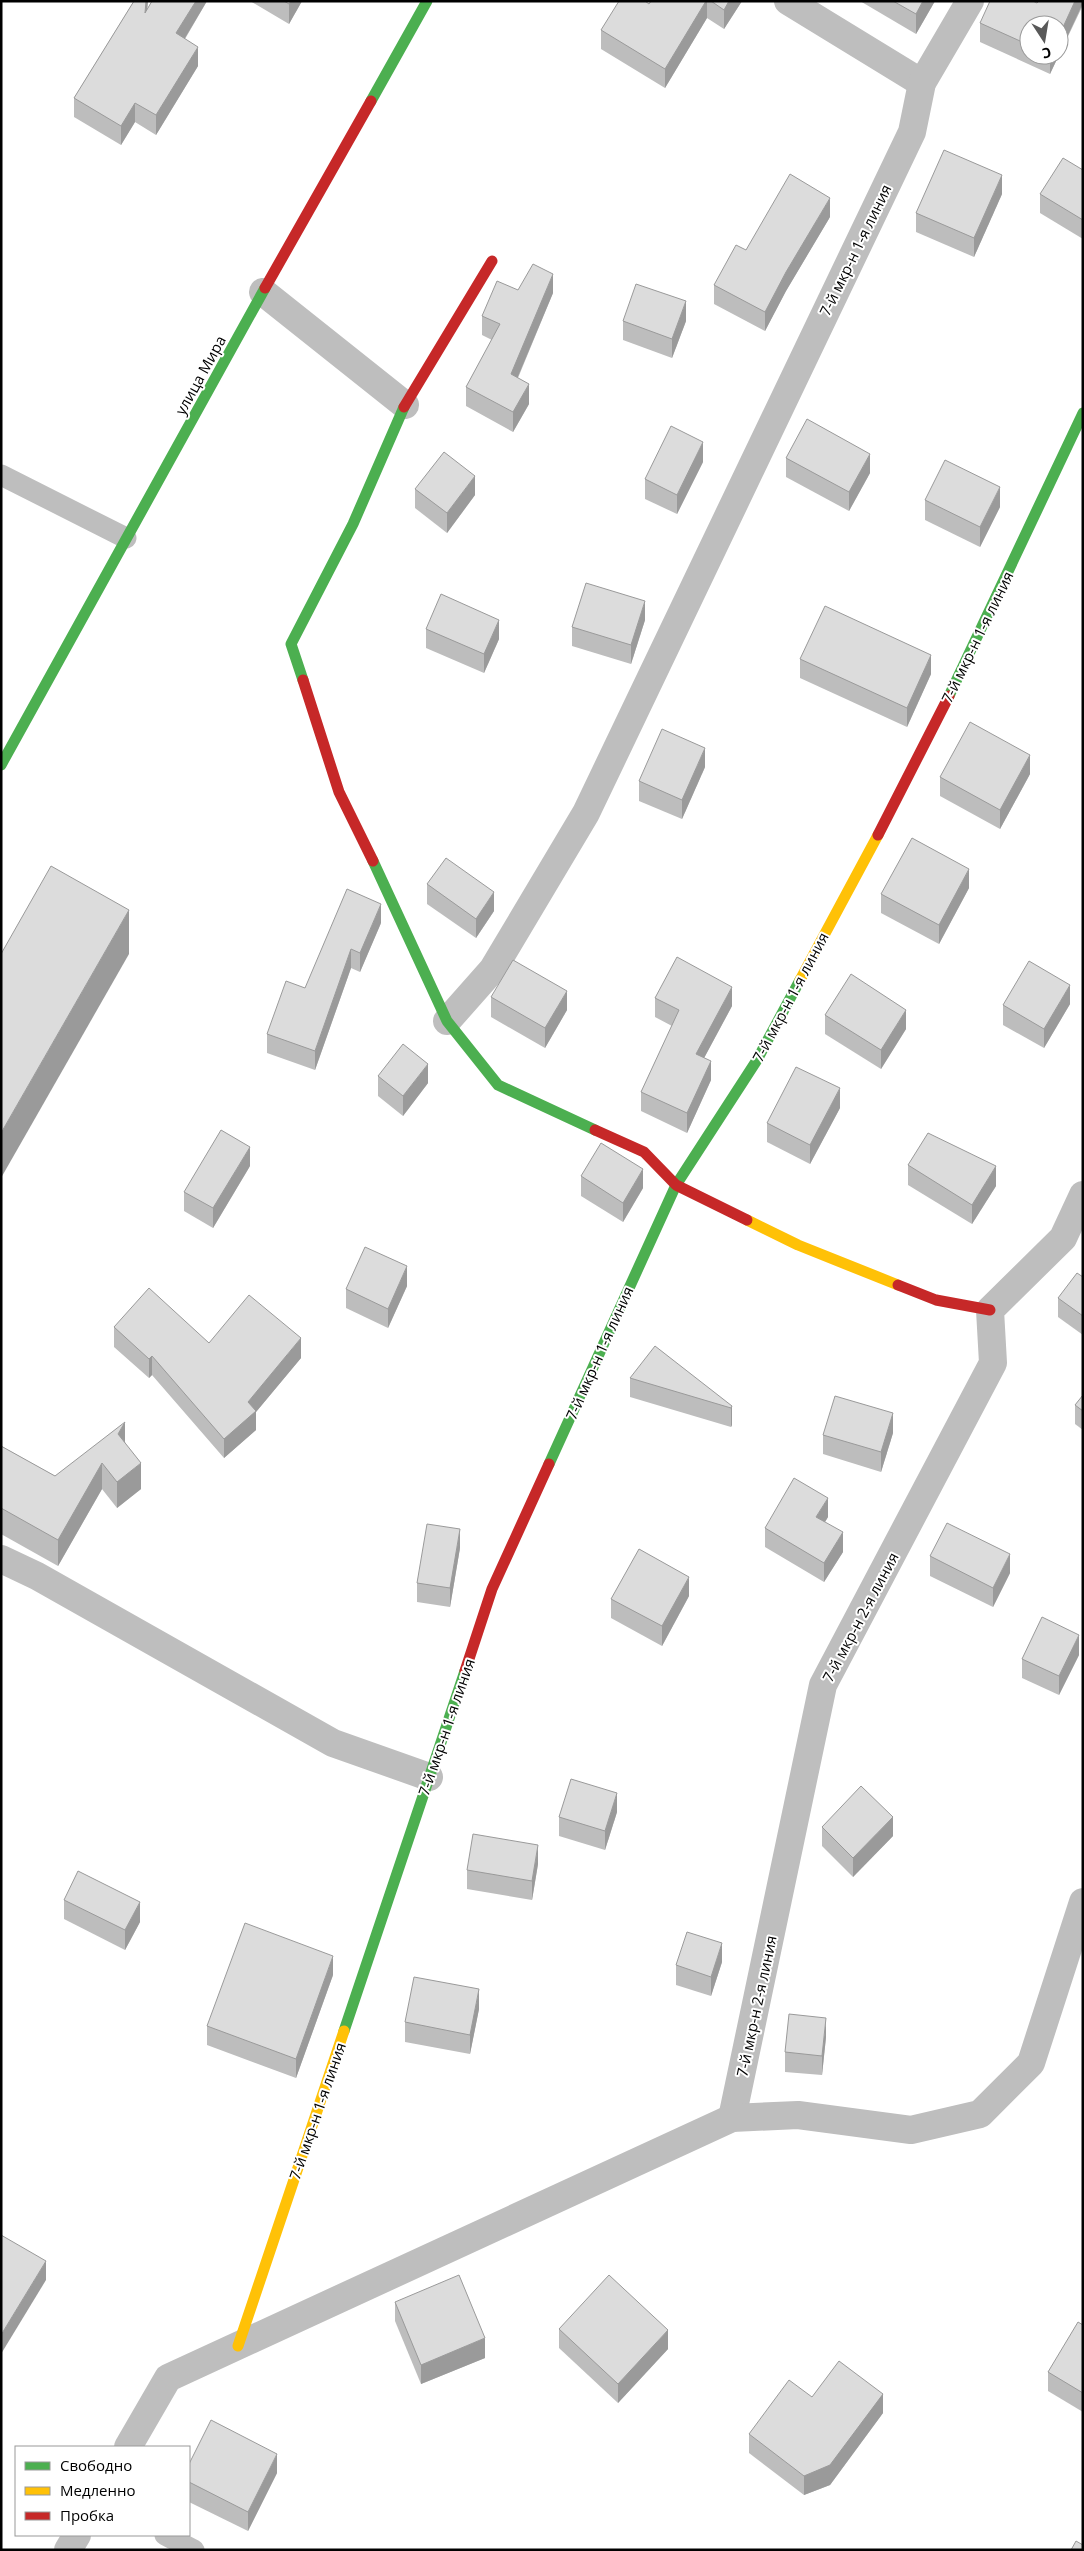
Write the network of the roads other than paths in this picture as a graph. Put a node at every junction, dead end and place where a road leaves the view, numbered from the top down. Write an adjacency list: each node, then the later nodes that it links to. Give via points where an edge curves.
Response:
1 (427, 1): 6 (street, улица Мира)
2 (788, 1): 4 (street)
3 (970, 1): 4 (street, 7-й мкр-н 1-я линия)
4 (922, 83): 12 (street, 7-й мкр-н 1-я линия, via 912,132 586,813 493,969)
5 (492, 262): 7 (street)
6 (263, 292): 7 (street); 10 (street, улица Мира)
7 (406, 405): 12 (street, via 353,524 291,644 339,792 410,937)
8 (1083, 413): 13 (street, 7-й мкр-н 1-я линия, via 910,775 757,1060)
9 (1, 475): 10 (lane)
10 (126, 538): 11 (street, улица Мира)
11 (1, 765)
12 (446, 1021): 13 (street, via 498,1085 644,1152)
13 (676, 1185): 16 (street, via 798,1245 936,1300); 18 (street, 7-й мкр-н 1-я линия, via 492,1589)
14 (1083, 1195): 15 (street)
15 (1073, 1242): 16 (street)
16 (990, 1310): 20 (street, 7-й мкр-н 2-я линия, via 993,1363 824,1685)
17 (1, 1559): 18 (street, via 37,1576 333,1743)
18 (429, 1777): 21 (street, 7-й мкр-н 1-я линия)
19 (1083, 1902): 20 (street, via 1031,2063 980,2114 911,2130 798,2115)
20 (732, 2118): 21 (street)
21 (238, 2346): 22 (street, via 168,2378)
22 (129, 2446)
23 (76, 2536): 25 (street)
24 (167, 2536): 26 (lane)
25 (68, 2550)
26 (194, 2550)

